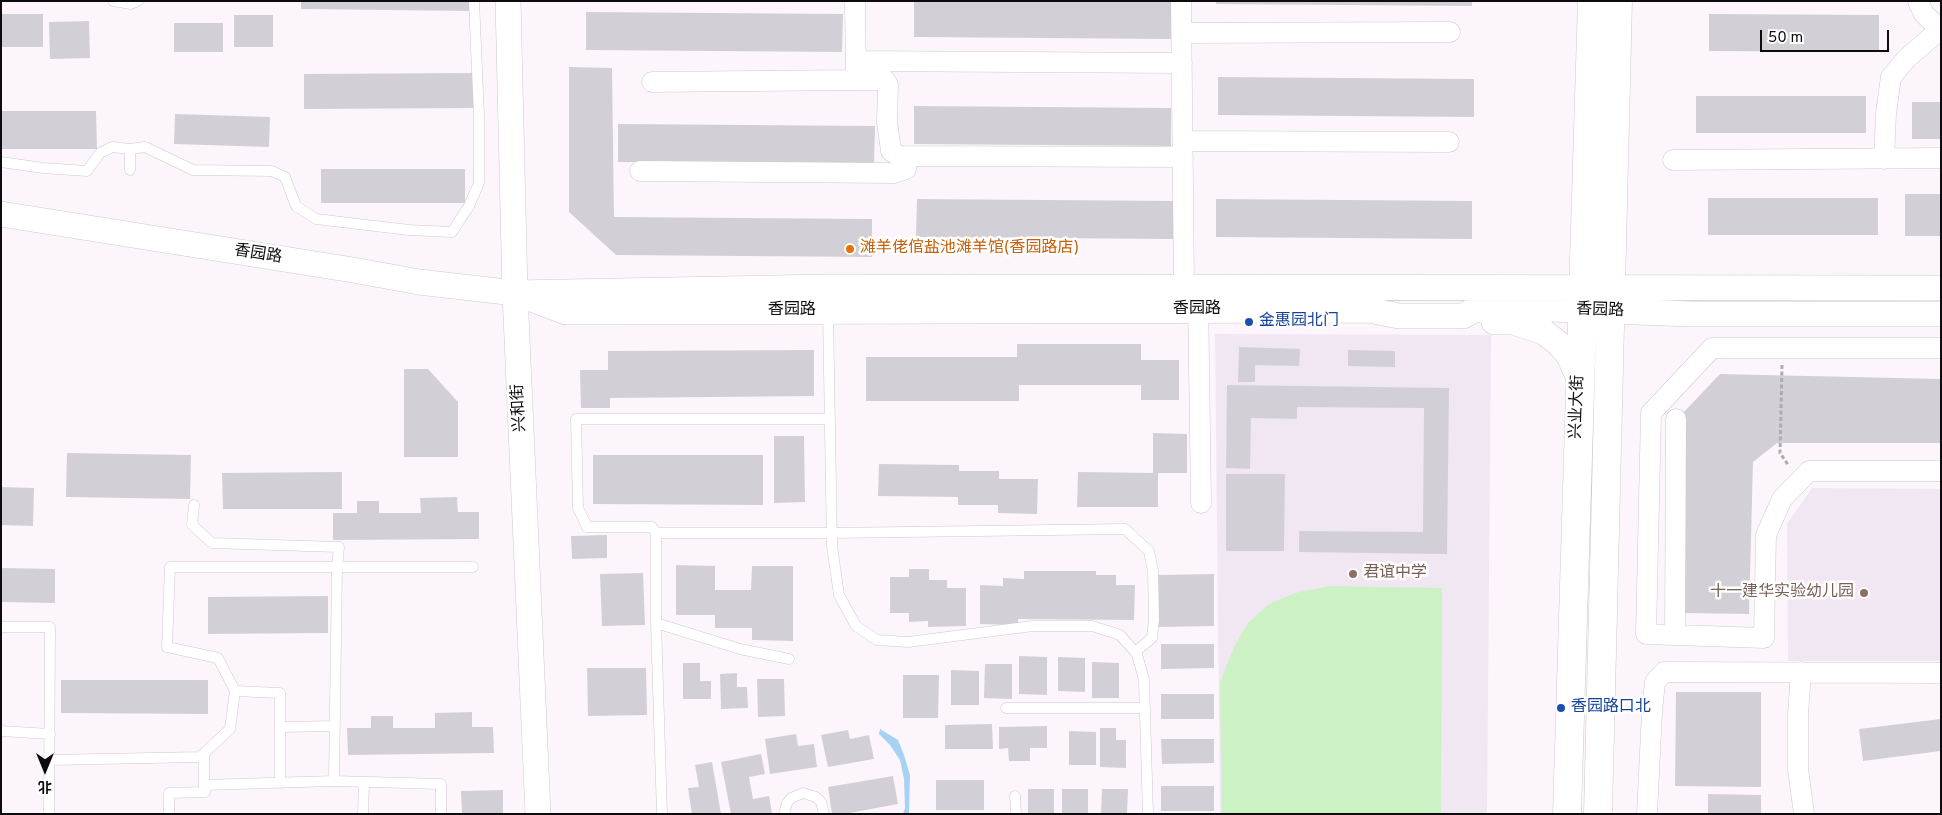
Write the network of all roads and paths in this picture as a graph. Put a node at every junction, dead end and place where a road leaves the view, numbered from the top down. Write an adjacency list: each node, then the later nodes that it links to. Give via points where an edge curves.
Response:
1 (113, 1): 2 (lane, via 131,4)
2 (138, 1)
3 (474, 1): 17 (lane, via 479,183 452,232 316,219 296,206 286,176 272,171 193,170 145,147)
4 (508, 1): 29 (street, 兴和街)
5 (855, 1): 14 (street)
6 (1181, 1): 12 (street)
7 (1592, 1): 31 (main road, 兴业大街)
8 (1618, 1): 32 (main road, 兴业大街)
9 (1918, 1): 10 (street, via 1924,14)
10 (1941, 30): 21 (street, via 1907,58 1891,77)
11 (1450, 32): 12 (street)
12 (1182, 33): 13 (street)
13 (1182, 63): 14 (street); 18 (street)
14 (856, 71): 15 (street); 19 (street, via 885,80 891,151 898,156)
15 (652, 82)
16 (1449, 142): 18 (street)
17 (130, 149): 23 (lane, via 112,147 100,153 87,171); 24 (lane)
18 (1183, 149): 19 (street); 30 (street)
19 (906, 156): 25 (street, via 906,169 894,173)
20 (1941, 158): 21 (street)
21 (1884, 159): 22 (street)
22 (1674, 160)
23 (1, 162)
24 (130, 170)
25 (640, 171)
26 (1, 214): 29 (street, 香园路, via 418,282)
27 (827, 287): 29 (street, 香园路); 30 (street, 香园路); 38 (lane)
28 (1941, 288): 32 (street, 香园路)
29 (515, 293): 30 (street, 香园路, via 566,312); 73 (street, 兴和街)
30 (1194, 295): 31 (street, 香园路); 34 (street, 香园路, via 1369,310 1400,316); 42 (street)
31 (1582, 299): 32 (street, 香园路); 34 (street, 香园路, via 1474,310); 37 (main road, 兴业大街)
32 (1612, 300): 33 (street, 香园路, via 1692,314); 80 (main road, 兴业大街)
33 (1941, 314)
34 (1463, 316): 37 (street, via 1476,321 1513,322 1544,332 1569,356)
35 (1782, 348): 36 (street); 41 (path, via 1780,453); 50 (street, via 1712,348 1651,413 1646,634)
36 (1941, 348)
37 (1579, 378): 79 (main road, 兴业大街)
38 (829, 419): 44 (lane, via 576,419 578,508 587,526 652,527); 45 (lane)
39 (1676, 420): 50 (street)
40 (1941, 471): 41 (street, via 1808,472)
41 (1800, 481): 50 (street, via 1782,499 1766,535 1764,638)
42 (1201, 503)
43 (194, 505): 46 (lane, via 192,524 212,543 339,547)
44 (656, 532): 45 (lane); 48 (lane)
45 (832, 533): 51 (lane, via 839,595 856,626 877,640 908,642 1033,626 1092,626 1120,635); 51 (lane, via 1124,529 1149,550 1153,570 1152,638)
46 (337, 567): 47 (lane); 55 (lane, via 170,567 167,647 218,658); 58 (lane)
47 (473, 567)
48 (656, 623): 52 (lane, via 740,649); 74 (lane)
49 (1, 627): 61 (lane, via 50,627)
50 (1675, 635)
51 (1135, 652): 57 (lane, via 1144,680)
52 (790, 659)
53 (1801, 672): 54 (street); 81 (street, via 1664,672 1655,682); 82 (street, via 1798,770)
54 (1941, 673)
55 (235, 691): 59 (lane, via 280,693); 62 (lane, via 230,729)
56 (1006, 708): 57 (lane)
57 (1145, 708): 78 (lane)
58 (335, 726): 59 (lane); 64 (lane)
59 (280, 727): 66 (lane)
60 (1, 731): 61 (lane)
61 (50, 734): 63 (lane)
62 (204, 754): 63 (lane, via 200,757); 67 (lane)
63 (50, 760): 69 (lane)
64 (334, 782): 65 (lane); 66 (lane)
65 (364, 782): 71 (lane); 72 (lane, via 441,784)
66 (280, 783): 67 (lane)
67 (204, 786): 70 (lane, via 205,792 169,794)
68 (1015, 796): 77 (lane)
69 (49, 814)
70 (169, 814)
71 (363, 814)
72 (441, 814)
73 (538, 814)
74 (662, 814)
75 (784, 814): 76 (lane, via 791,798 803,794 816,797)
76 (824, 814)
77 (1016, 814)
78 (1148, 814)
79 (1567, 814)
80 (1598, 814)
81 (1647, 814)
82 (1804, 814)

